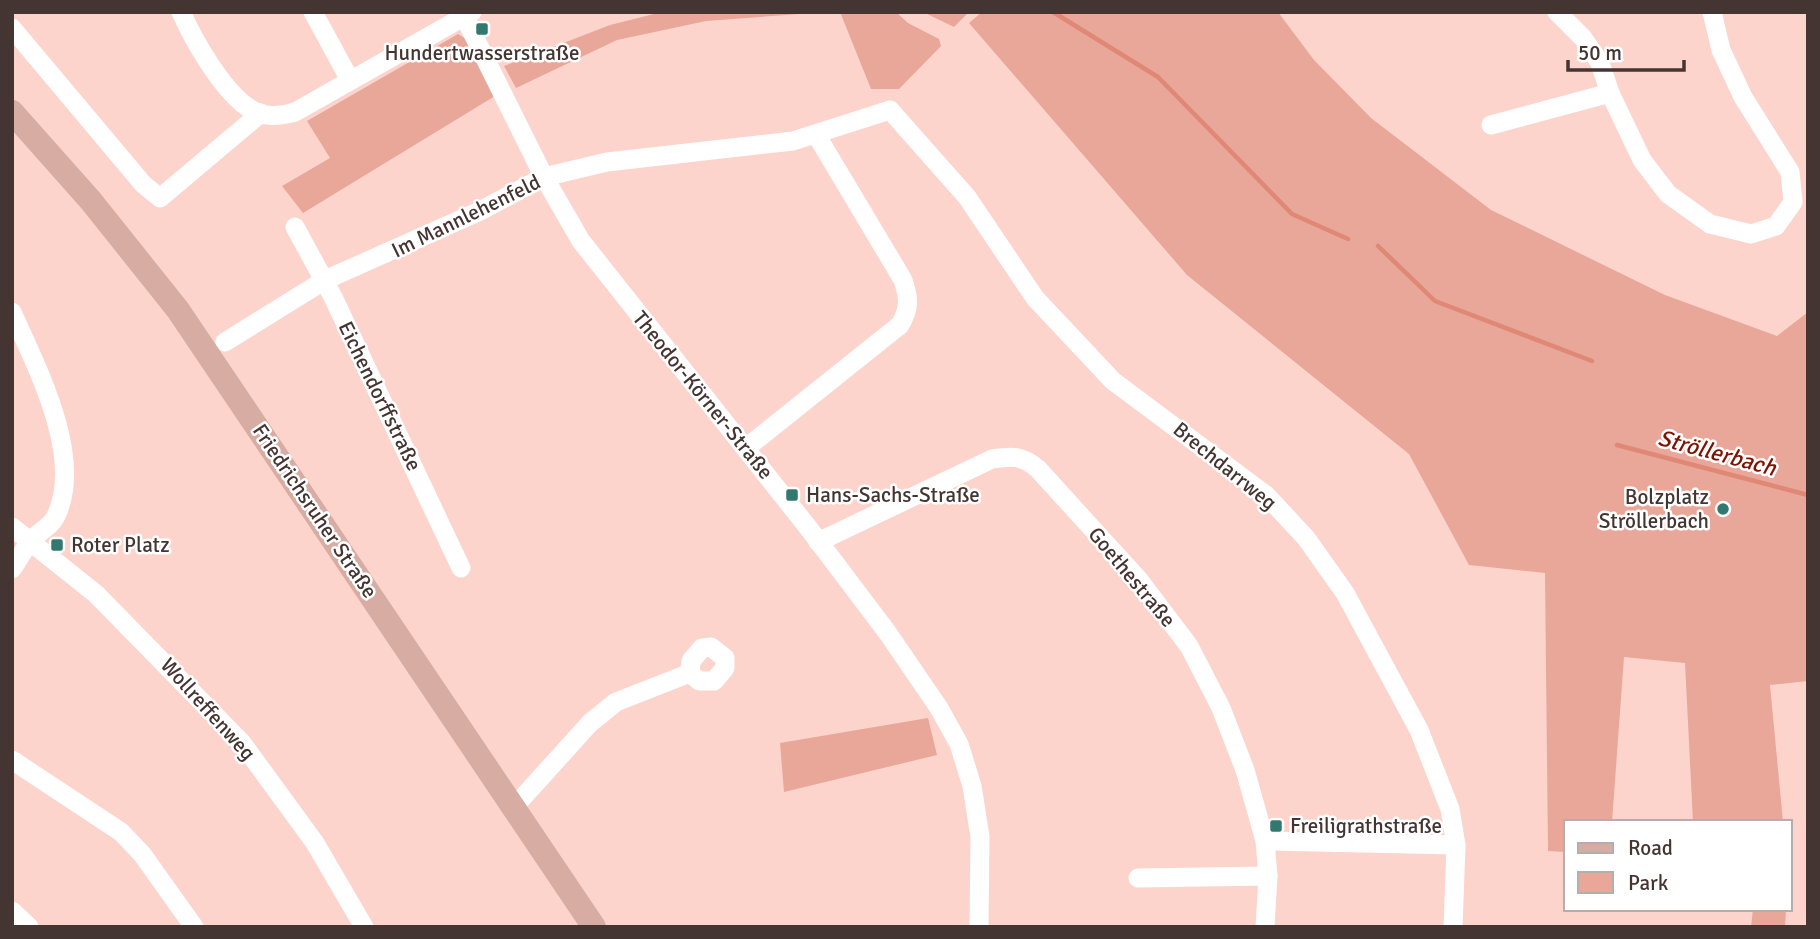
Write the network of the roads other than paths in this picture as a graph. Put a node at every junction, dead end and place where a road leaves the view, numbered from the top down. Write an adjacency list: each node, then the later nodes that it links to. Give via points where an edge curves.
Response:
1 (181, 12): 11 (street, via 213,67 236,96)
2 (313, 12): 7 (street)
3 (1557, 12): 8 (street, via 1601,63)
4 (1712, 12): 8 (street, via 1721,50 1743,97 1790,172 1793,202 1776,226 1751,234 1710,223 1668,194 1642,160)
5 (462, 15): 7 (street); 14 (street, Theodor-Körner-Straße)
6 (12, 28): 11 (street, via 143,184 160,198)
7 (350, 80): 11 (street, via 295,112 281,116)
8 (1609, 93): 12 (street)
9 (890, 110): 13 (street, Im Mannlehenfeld); 29 (street, Brechdarrweg, via 967,197 1035,298 1113,382 1266,495 1306,538 1345,593 1419,730 1451,809)
10 (12, 112): 27 (main road, Friedrichsruher Straße, via 178,310)
11 (261, 113)
12 (1492, 125)
13 (817, 136): 14 (street, Im Mannlehenfeld, via 607,162); 19 (street, via 903,280 908,311 900,325)
14 (544, 177): 16 (street, Im Mannlehenfeld, via 480,211); 19 (street, Theodor-Körner-Straße, via 580,241)
15 (295, 226): 16 (street, Eichendorffstraße)
16 (325, 280): 18 (street, Im Mannlehenfeld); 23 (street, Eichendorffstraße)
17 (12, 312): 21 (street, via 49,401 66,471 55,520)
18 (225, 342)
19 (746, 448): 22 (street, Theodor-Körner-Straße)
20 (12, 527): 21 (street, Wollreffenweg)
21 (31, 540): 24 (street); 35 (street, Wollreffenweg, via 96,594 242,743 315,843)
22 (818, 542): 28 (street, Goethestraße, via 992,459 1026,458 1139,580 1189,646 1221,708); 37 (street, Theodor-Körner-Straße, via 887,632 959,744 980,837)
23 (461, 568)
24 (12, 569)
25 (690, 673): 27 (street, via 616,702 590,723)
26 (12, 760): 34 (street, via 121,832)
27 (515, 806): 36 (main road, Friedrichsruher Straße)
28 (1265, 841): 29 (street); 30 (street, Goethestraße)
29 (1456, 845): 39 (street, Brechdarrweg)
30 (1268, 876): 31 (street); 38 (street, Goethestraße)
31 (1138, 878)
32 (12, 911): 33 (street)
33 (29, 927)
34 (194, 927)
35 (364, 927)
36 (594, 927)
37 (979, 927)
38 (1265, 927)
39 (1453, 927)

